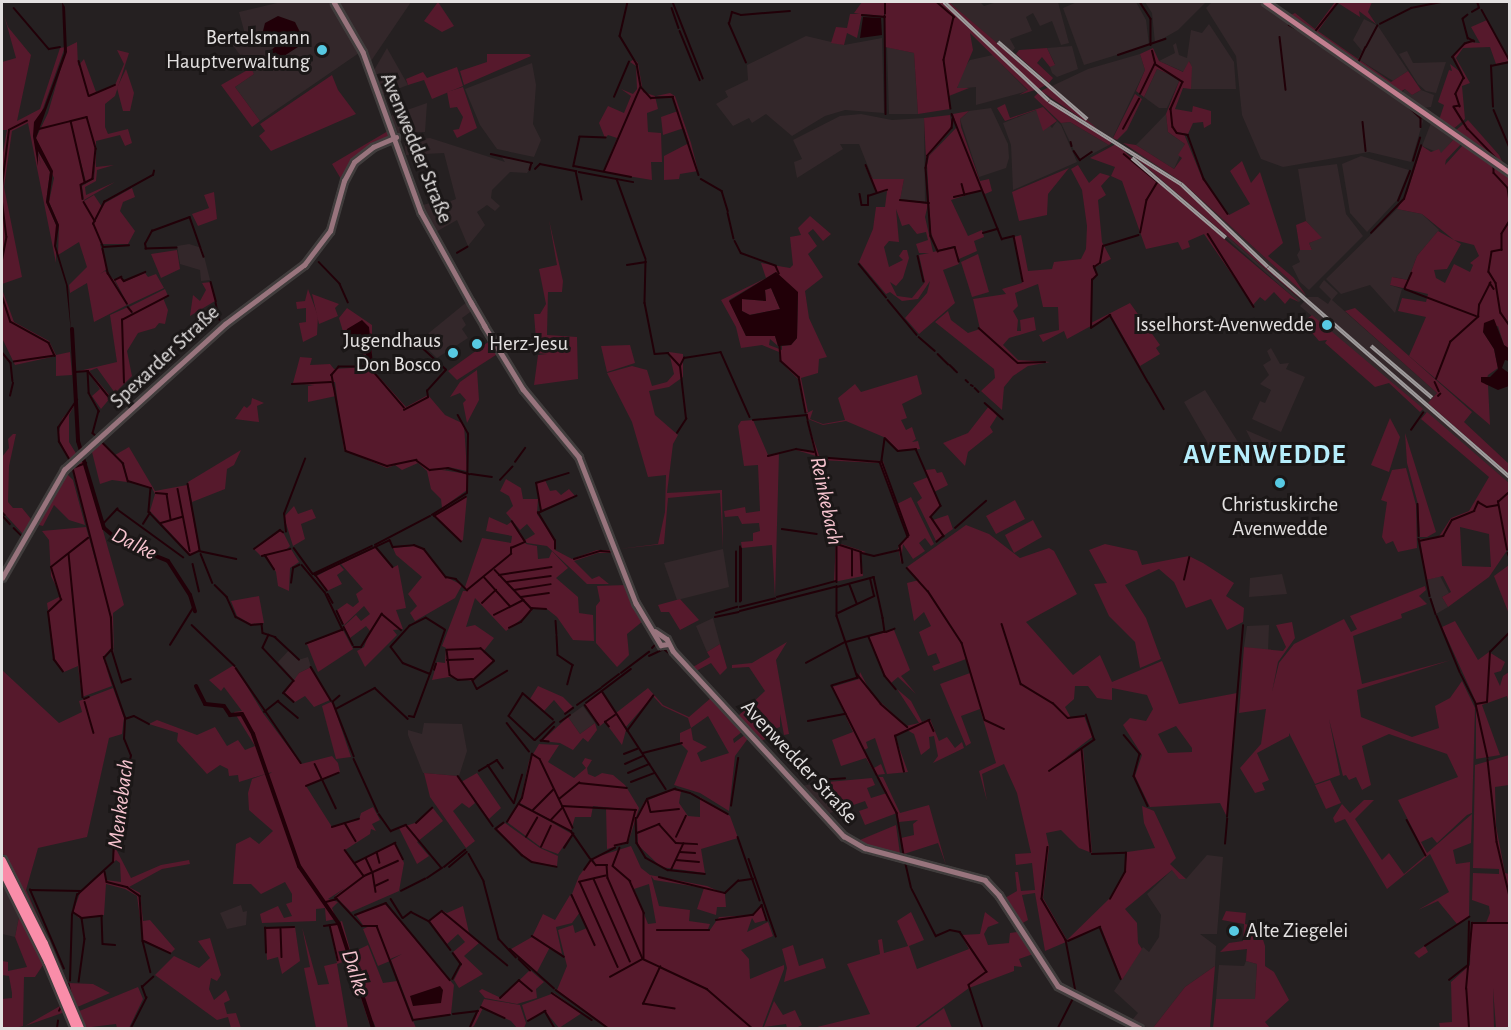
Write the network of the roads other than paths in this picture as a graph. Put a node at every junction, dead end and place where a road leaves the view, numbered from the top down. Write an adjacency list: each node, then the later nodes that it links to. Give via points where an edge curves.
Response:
1 (333, 2): 3 (main road)
2 (1265, 2): 8 (main road)
3 (368, 69): 4 (main road, Avenwedder Straße); 5 (main road, Avenwedder Straße)
4 (390, 127): 5 (main road, Avenwedder Straße); 6 (main road)
5 (396, 139): 6 (main road); 7 (main road, via 370,151); 14 (main road, Avenwedder Straße, via 417,206 443,254 523,389 583,463 633,598 655,631 844,836 873,850 985,880 995,889 1058,986)
6 (388, 140): 7 (main road, via 365,152)
7 (351, 167): 9 (main road, Spexarder Straße, via 330,231 314,255 225,324 70,464)
8 (1509, 173)
9 (2, 578)
10 (2, 860): 13 (highway, via 44,942)
11 (2, 871): 12 (highway, via 47,961)
12 (75, 1029)
13 (80, 1029)
14 (1140, 1029)

